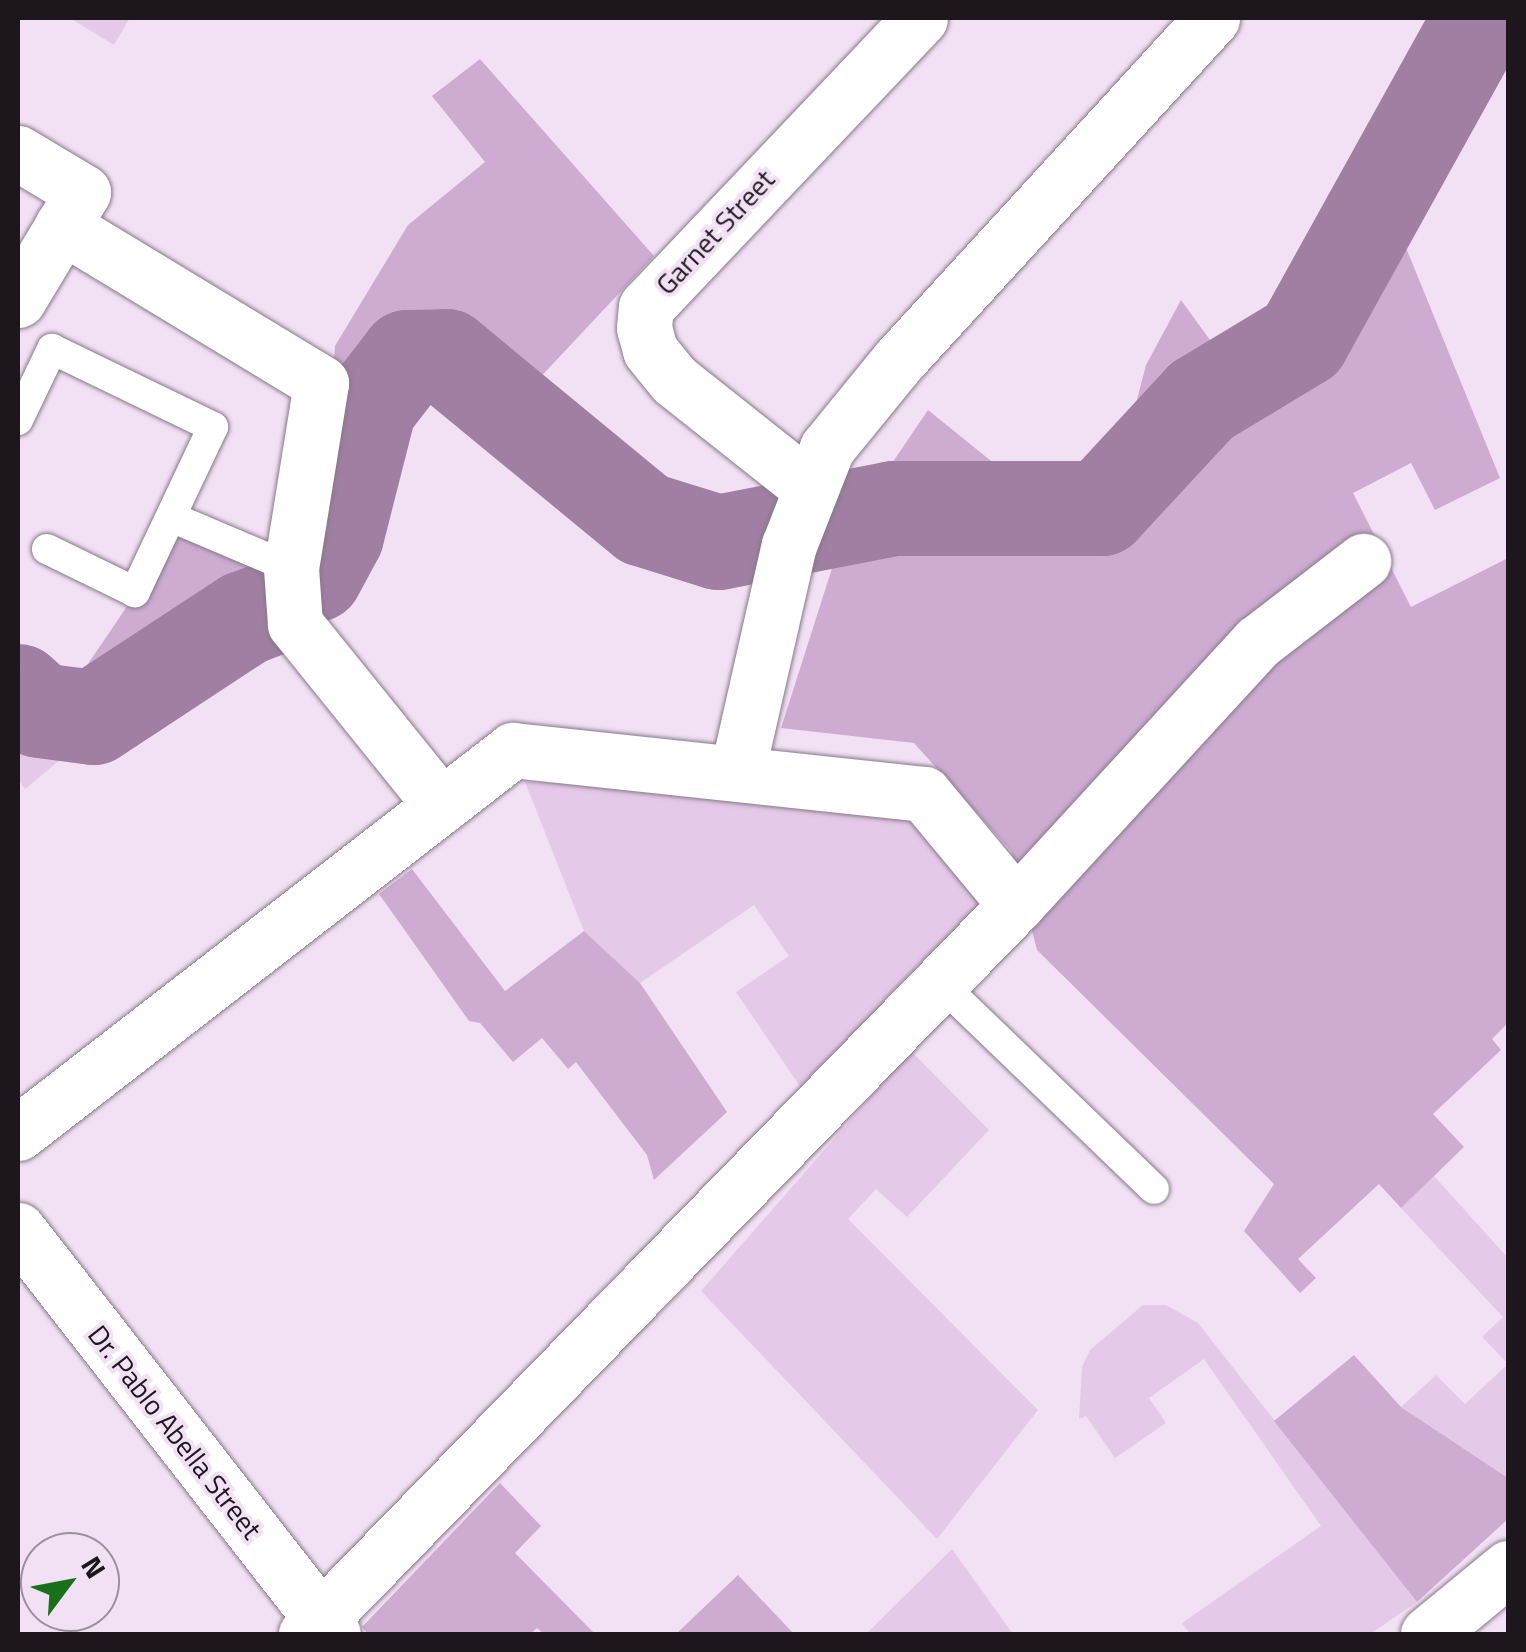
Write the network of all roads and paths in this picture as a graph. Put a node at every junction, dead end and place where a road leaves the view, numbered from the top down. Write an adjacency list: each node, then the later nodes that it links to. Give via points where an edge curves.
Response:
1 (920, 18): 7 (street, Garnet Street, via 646,307 650,350)
2 (1212, 18): 7 (street, via 856,408 827,448)
3 (18, 154): 4 (street, via 83,192)
4 (62, 226): 5 (street); 11 (street, via 321,383)
5 (18, 300)
6 (18, 420): 8 (lane, via 52,349 214,427)
7 (800, 513): 12 (street)
8 (171, 516): 9 (lane, via 135,592); 11 (lane)
9 (47, 550)
10 (1363, 561): 14 (street, via 1258,642)
11 (292, 568): 13 (street, via 294,624)
12 (738, 773): 13 (street, via 513,750); 14 (street, via 924,794)
13 (441, 805): 16 (street)
14 (1016, 904): 15 (street)
15 (940, 983): 17 (lane); 20 (street)
16 (18, 1132)
17 (1154, 1189)
18 (18, 1230): 20 (street, Dr. Pablo Abella Street)
19 (1508, 1568): 21 (street)
20 (320, 1629)
21 (1428, 1634)

